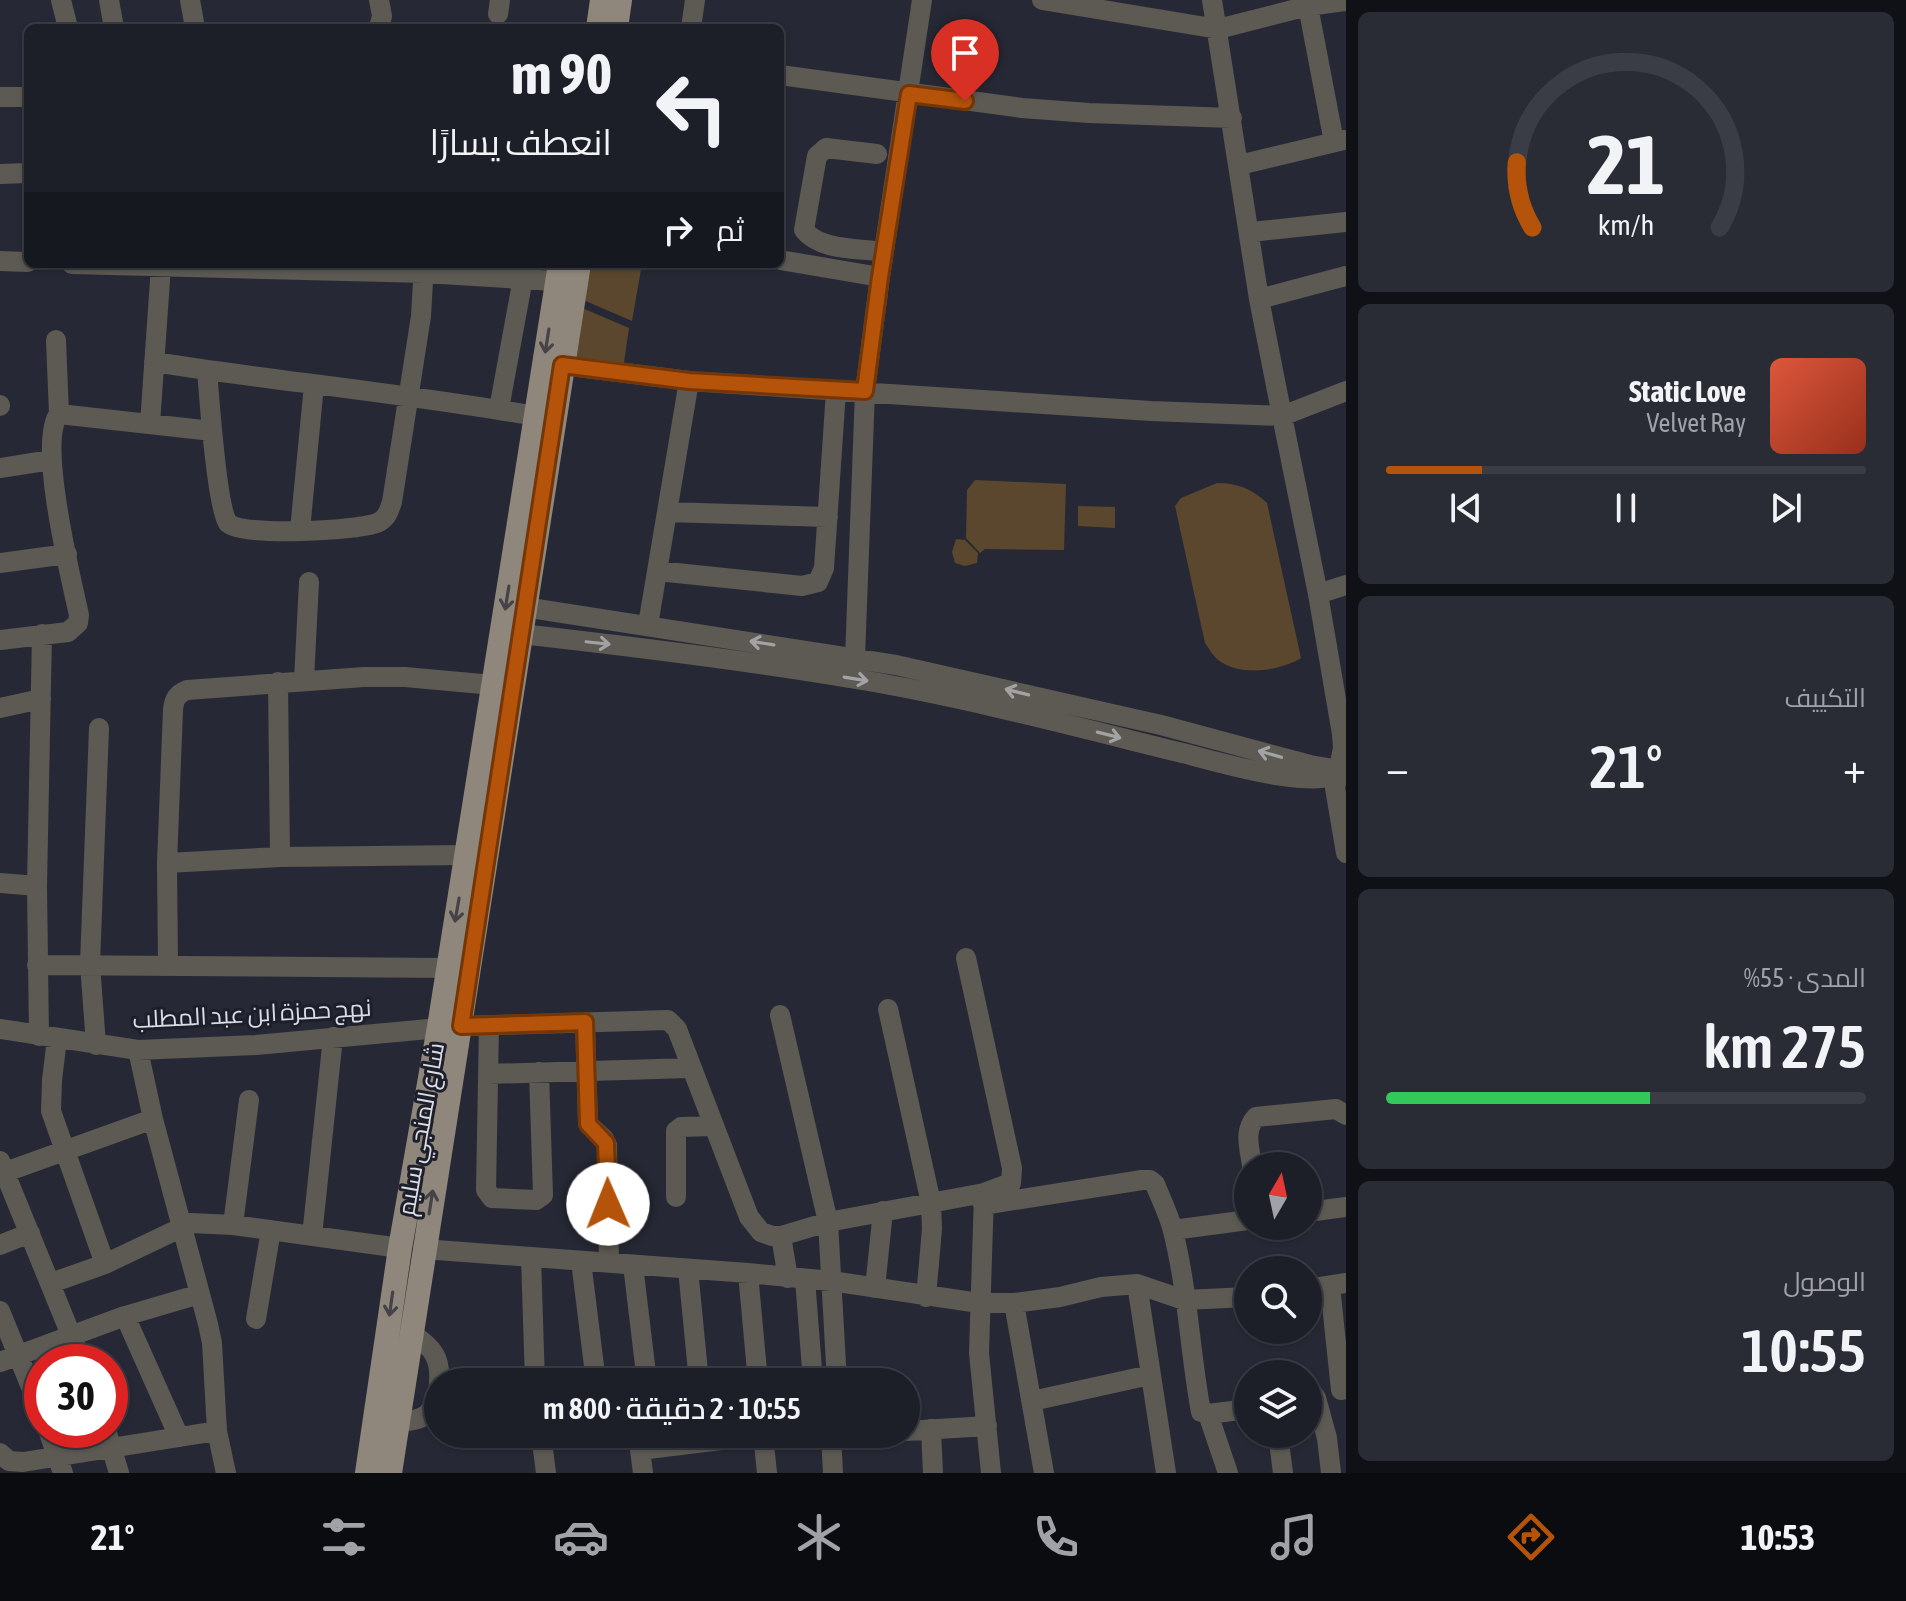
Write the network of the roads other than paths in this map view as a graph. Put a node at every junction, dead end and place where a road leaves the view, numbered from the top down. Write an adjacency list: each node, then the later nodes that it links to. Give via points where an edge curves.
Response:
1 (109, 0): 12 (street)
2 (190, 0): 13 (street)
3 (379, 0): 14 (street)
4 (602, 0): 15 (main road)
5 (620, 0): 16 (main road)
6 (695, 0): 17 (street)
7 (922, 0): 20 (street)
8 (1042, 0): 18 (street)
9 (1212, 0): 18 (street)
10 (1346, 1): 11 (street)
11 (1308, 6): 18 (street); 24 (street)
12 (113, 24)
13 (194, 24)
14 (380, 24)
15 (599, 24)
16 (617, 24)
17 (692, 24)
18 (1218, 29): 23 (street)
19 (784, 76): 20 (street)
20 (909, 94): 23 (street, via 1089,113); 31 (street)
21 (0, 97): 22 (street)
22 (24, 97)
23 (1232, 118): 26 (street)
24 (1340, 141): 26 (street)
25 (877, 154): 31 (street, via 826,148 817,156 804,230 821,243)
26 (1239, 165): 30 (street)
27 (24, 173): 28 (street)
28 (0, 174)
29 (1346, 222): 30 (street)
30 (1251, 232): 41 (street)
31 (884, 252): 39 (street)
32 (0, 261): 34 (street)
33 (784, 261): 39 (street)
34 (24, 262)
35 (161, 268): 43 (street)
36 (425, 268): 40 (street); 51 (street)
37 (568, 273): 40 (street); 44 (main road, شارع المنجي سليم); 54 (main road, شارع المنجي سليم, one-way to 54)
38 (1346, 276): 41 (street)
39 (880, 277): 49 (street)
40 (523, 278): 52 (street)
41 (1259, 299): 55 (street)
42 (56, 340): 53 (street)
43 (154, 362): 45 (street); 56 (street)
44 (562, 365): 46 (street); 69 (main road, شارع المنجي سليم)
45 (207, 370): 47 (street); 57 (street)
46 (689, 381): 48 (street); 60 (street)
47 (314, 385): 51 (street); 62 (street)
48 (836, 391): 49 (street); 61 (street)
49 (865, 391): 55 (street); 74 (street)
50 (1346, 391): 55 (street)
51 (407, 397): 52 (street); 62 (street, via 392,502 384,520)
52 (499, 409): 54 (street)
53 (59, 414): 56 (street); 58 (street)
54 (535, 416): 77 (main road, شارع المنجي سليم, one-way to 77)
55 (1282, 416): 68 (street)
56 (150, 424): 57 (street)
57 (212, 431): 62 (street, via 228,524 252,532)
58 (51, 460): 59 (street); 63 (street)
59 (0, 468)
60 (667, 512): 61 (street); 65 (street)
61 (828, 517): 65 (street, via 822,577 811,586)
62 (300, 530)
63 (67, 554): 64 (street); 71 (street, via 78,623 68,632)
64 (0, 563)
65 (657, 571): 70 (street)
66 (309, 582): 75 (street)
67 (1346, 585): 68 (street)
68 (1318, 594): 82 (street, via 1342,734)
69 (524, 607): 70 (street); 72 (main road, شارع المنجي سليم)
70 (648, 625): 74 (street, one-way to 70)
71 (42, 634): 73 (street); 79 (street)
72 (521, 634): 78 (street, one-way to 78); 98 (main road, شارع المنجي سليم)
73 (0, 640)
74 (855, 658): 78 (street)
75 (304, 680): 76 (street); 77 (street, via 405,677)
76 (278, 682): 85 (street); 86 (street, via 187,690 176,697)
77 (493, 685): 84 (main road, شارع المنجي سليم)
78 (957, 688): 82 (street, via 1265,773 1326,779)
79 (41, 699): 80 (street); 88 (street)
80 (0, 708)
81 (99, 728): 90 (street)
82 (1342, 772): 83 (street, via 1335,788)
83 (1346, 853)
84 (466, 855): 85 (street); 93 (main road, شارع المنجي سليم, one-way to 93)
85 (280, 857): 86 (street)
86 (167, 863): 92 (street)
87 (0, 883): 88 (street)
88 (37, 886): 91 (street)
89 (966, 958): 116 (street, via 1013,1174 1008,1185)
90 (90, 964): 91 (street); 92 (street); 102 (street)
91 (37, 965): 101 (street)
92 (168, 965): 93 (street)
93 (447, 968): 98 (main road, شارع المنجي سليم)
94 (888, 1009): 117 (street)
95 (780, 1015): 121 (street)
96 (585, 1022): 97 (street, نهج حمزة ابن عبد المطلب); 104 (street, نهج حمزة ابن عبد المطلب, via 668,1020 677,1029); 105 (street)
97 (489, 1025): 98 (street, نهج حمزة ابن عبد المطلب); 107 (street)
98 (450, 1026): 100 (street, نهج حمزة ابن عبد المطلب); 131 (main road, شارع المنجي سليم)
99 (0, 1029): 101 (street, نهج حمزة ابن عبد المطلب)
100 (333, 1037): 103 (street, نهج حمزة ابن عبد المطلب); 128 (street)
101 (48, 1038): 102 (street, نهج حمزة ابن عبد المطلب); 112 (street, via 51,1111)
102 (96, 1045): 103 (street, نهج حمزة ابن عبد المطلب)
103 (138, 1050): 110 (street)
104 (690, 1068): 105 (street); 111 (street)
105 (588, 1071): 106 (street); 134 (street, via 588,1124 606,1143)
106 (539, 1072): 107 (street); 107 (street, via 544,1193 536,1200 497,1200 487,1194)
107 (488, 1074)
108 (249, 1100): 123 (street)
109 (1346, 1115): 113 (street, via 1336,1109 1256,1117 1248,1135)
110 (153, 1119): 112 (street); 124 (street)
111 (714, 1126): 115 (street, via 676,1131); 129 (street, via 755,1226)
112 (63, 1151): 114 (street); 135 (street)
113 (1250, 1152)
114 (1, 1169): 127 (street)
115 (676, 1197)
116 (984, 1199): 117 (street); 126 (street, via 1150,1180); 149 (street)
117 (931, 1203): 120 (street); 146 (street)
118 (1346, 1207): 119 (street)
119 (1322, 1210)
120 (883, 1211): 121 (street); 144 (street)
121 (828, 1222): 129 (street); 140 (street)
122 (1234, 1222): 126 (street)
123 (233, 1225): 124 (street); 125 (street)
124 (182, 1226): 135 (street); 145 (street)
125 (271, 1230): 128 (street); 153 (street)
126 (1173, 1230): 148 (street)
127 (30, 1233): 130 (street); 141 (street)
128 (312, 1236): 131 (street)
129 (781, 1236): 139 (street)
130 (0, 1245)
131 (411, 1248): 132 (street); 154 (main road, شارع المنجي سليم); 191 (main road, شارع المنجي سليم, one-way to 191)
132 (531, 1257): 133 (street); 158 (street)
133 (581, 1261): 134 (street); 159 (street)
134 (609, 1263): 136 (street)
135 (105, 1264): 141 (street)
136 (633, 1265): 137 (street); 160 (street)
137 (688, 1269): 138 (street); 161 (street)
138 (748, 1273): 139 (street); 162 (street)
139 (796, 1278): 140 (street); 163 (street)
140 (831, 1281): 144 (street); 164 (street)
141 (51, 1283): 155 (street)
142 (1137, 1284): 148 (street); 150 (street); 165 (street)
143 (1338, 1284): 167 (street)
144 (875, 1288): 146 (street)
145 (200, 1294): 152 (street); 177 (street, via 212,1343)
146 (926, 1297): 149 (street)
147 (1234, 1298): 148 (street)
148 (1184, 1300): 171 (street, via 1201,1412)
149 (979, 1303): 150 (street); 174 (street)
150 (1014, 1303): 169 (street)
151 (0, 1311): 157 (street)
152 (125, 1316): 155 (street); 178 (street)
153 (256, 1319)
154 (411, 1333): 172 (main road, شارع المنجي سليم); 172 (street, via 437,1361 437,1393 425,1416)
155 (72, 1335): 156 (street); 157 (street)
156 (75, 1344)
157 (9, 1358): 166 (street)
158 (535, 1368)
159 (594, 1368)
160 (645, 1368)
161 (698, 1368)
162 (757, 1368)
163 (811, 1368)
164 (836, 1368)
165 (1150, 1375): 169 (street); 200 (street)
166 (24, 1383)
167 (1343, 1390): 168 (street)
168 (1322, 1393)
169 (1032, 1401): 199 (street)
170 (1234, 1411): 171 (street)
171 (1208, 1414): 201 (street)
172 (397, 1422): 192 (main road, شارع المنجي سليم)
173 (1322, 1425): 203 (street)
174 (987, 1426): 175 (street); 198 (street)
175 (931, 1429): 176 (street); 197 (street)
176 (920, 1430)
177 (217, 1431): 178 (street); 190 (street)
178 (179, 1437): 179 (street)
179 (128, 1438)
180 (91, 1448): 188 (street)
181 (112, 1448): 189 (street)
182 (543, 1448): 193 (street)
183 (640, 1448): 194 (street)
184 (764, 1448): 195 (street)
185 (832, 1448): 196 (street)
186 (1280, 1448): 202 (street)
187 (0, 1453): 188 (street, via 14,1463)
188 (61, 1465)
189 (119, 1473)
190 (226, 1473)
191 (367, 1473)
192 (390, 1473)
193 (546, 1473)
194 (643, 1473)
195 (767, 1473)
196 (833, 1473)
197 (933, 1473)
198 (991, 1473)
199 (1044, 1473)
200 (1166, 1473)
201 (1228, 1473)
202 (1283, 1473)
203 (1331, 1473)

